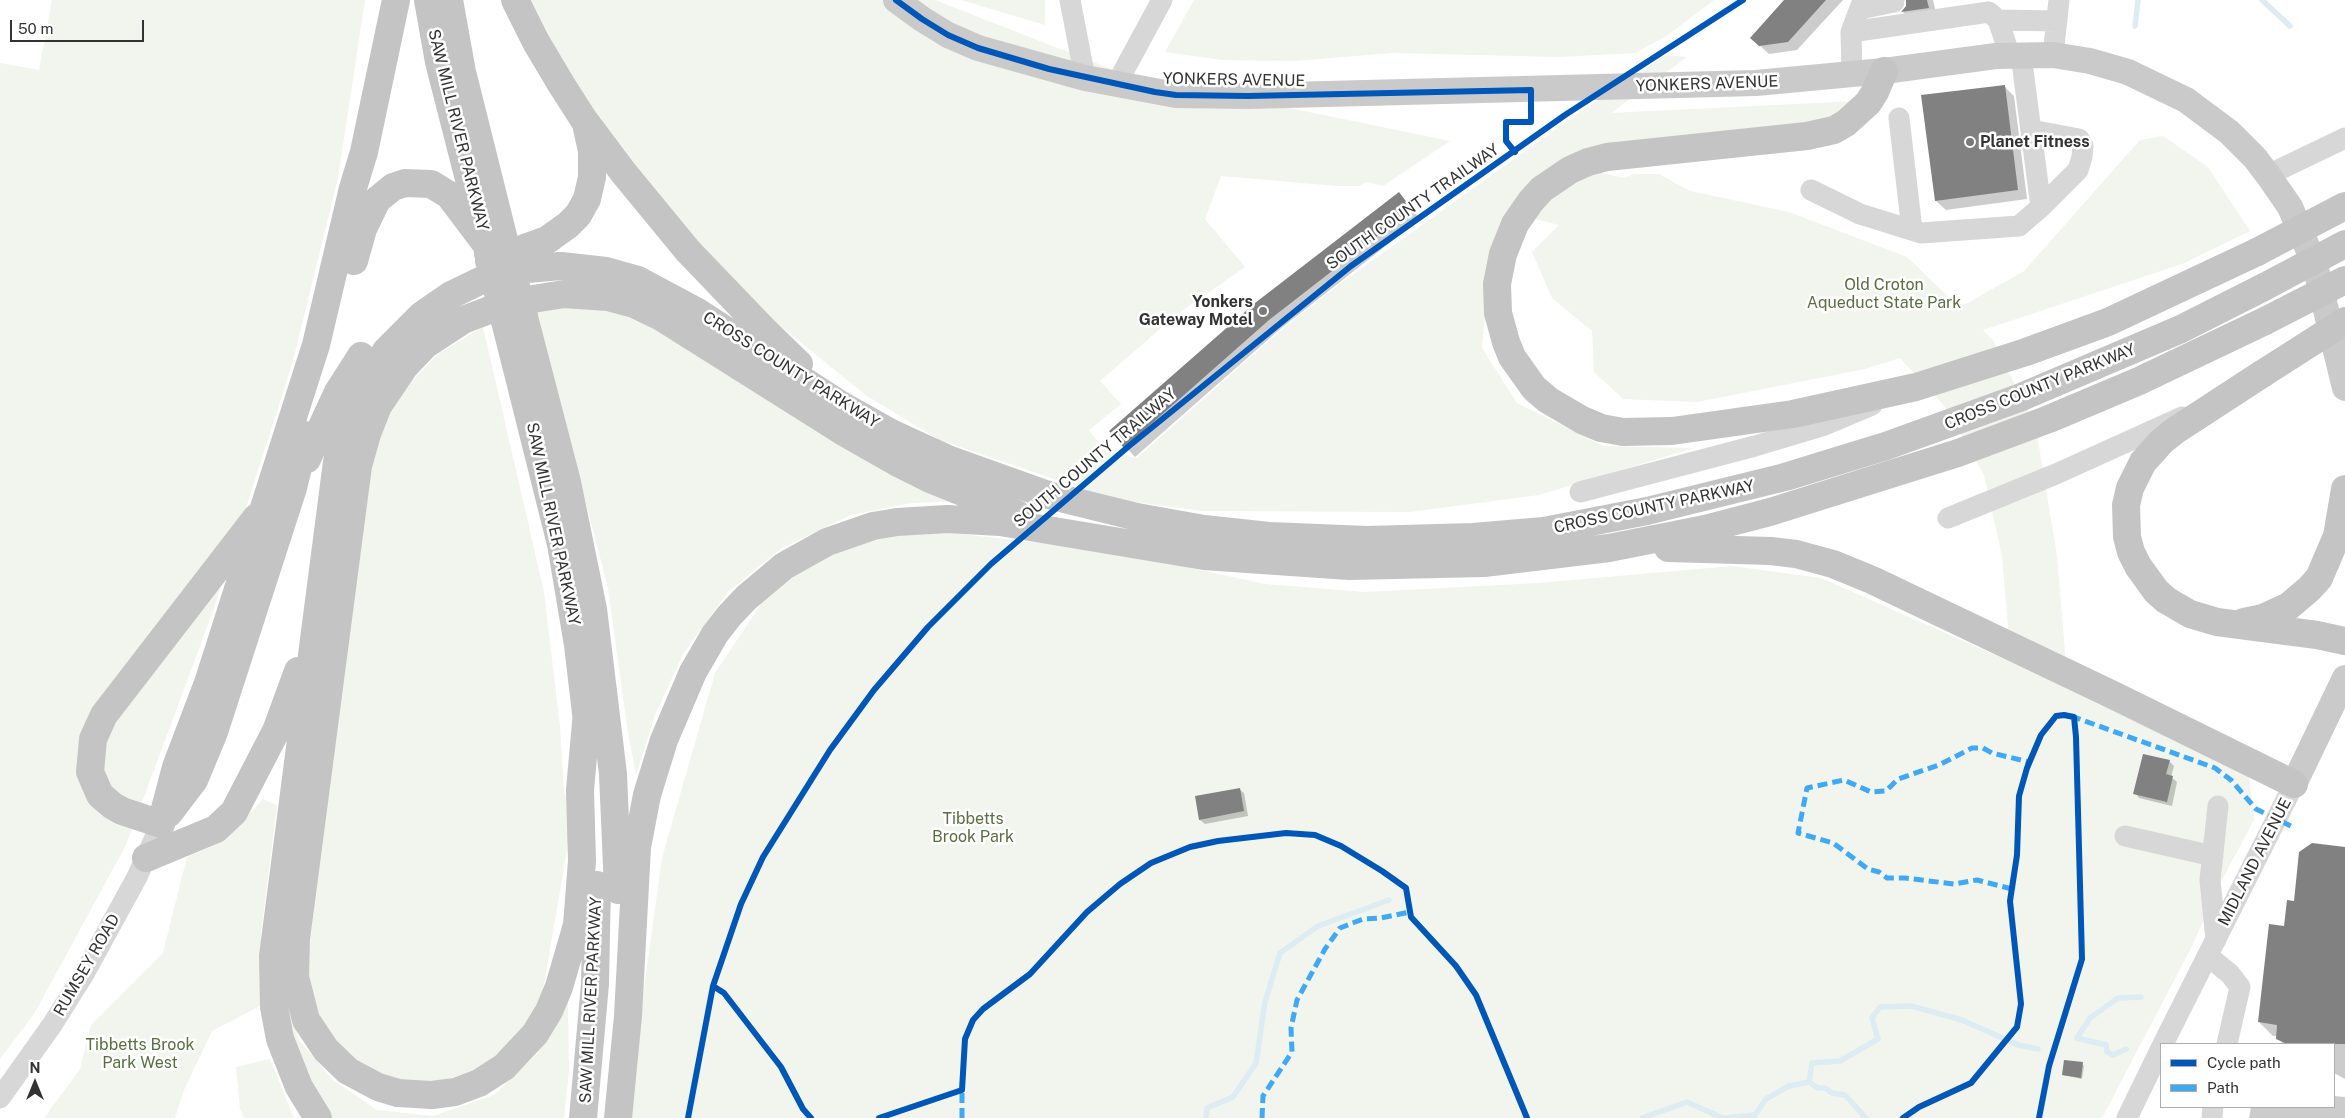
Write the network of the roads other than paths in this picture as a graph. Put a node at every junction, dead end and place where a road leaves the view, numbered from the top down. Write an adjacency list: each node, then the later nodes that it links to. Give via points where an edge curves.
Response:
1 (380, 0): 25 (highway)
2 (396, 0): 25 (highway, via 364,152)
3 (428, 0): 30 (highway, SAW MILL RIVER PARKWAY, via 441,70)
4 (449, 0): 30 (highway, SAW MILL RIVER PARKWAY)
5 (515, 0): 21 (highway, via 536,42)
6 (896, 0): 18 (main road, YONKERS AVENUE, via 948,35 978,48)
7 (1070, 0): 18 (street)
8 (1162, 0): 19 (street)
9 (1894, 2): 10 (street)
10 (1862, 5): 13 (street)
11 (2058, 10): 12 (street); 15 (street)
12 (1988, 11): 13 (street); 14 (street)
13 (1850, 32): 17 (street)
14 (2016, 55): 15 (main road, YONKERS AVENUE); 16 (main road, YONKERS AVENUE); 22 (street)
15 (2053, 55): 24 (main road, YONKERS AVENUE, via 2109,66 2167,89 2229,132)
16 (1884, 71): 17 (main road, YONKERS AVENUE); 35 (highway, via 1868,103 1834,130 1807,136 1628,153 1588,162 1570,170 1542,189 1515,224 1503,254 1497,299 1501,327 1512,357 1534,388 1563,410 1601,428 1644,432 1706,428 1793,414)
17 (1852, 74): 19 (main road, YONKERS AVENUE, via 1732,84 1248,96 1176,95)
18 (1085, 78): 19 (main road, YONKERS AVENUE)
19 (1116, 85)
20 (1899, 118): 29 (street)
21 (584, 120): 37 (highway, via 682,244); 39 (highway, via 592,151 592,177 587,199 578,214 547,240 450,275 419,294 392,317 338,392)
22 (2031, 130): 28 (street); 28 (street, via 2079,139 2082,146 2078,170)
23 (2345, 138): 24 (street)
24 (2268, 175): 36 (main road, YONKERS AVENUE, via 2290,207 2315,264)
25 (352, 188): 42 (highway, via 316,345)
26 (1811, 190): 29 (street, via 1860,214)
27 (2345, 206): 35 (highway, bridge, via 2257,252 2108,322)
28 (2041, 207): 29 (street, via 2019,226 1921,233)
29 (1912, 230)
30 (495, 242): 33 (highway, SAW MILL RIVER PARKWAY, bridge); 39 (highway, via 449,195 431,184 412,182 398,185 377,200 361,236)
31 (2345, 244): 37 (highway, CROSS COUNTY PARKWAY, bridge, via 2181,329 1986,411 1785,477 1647,512 1561,528 1403,540 1301,538 1204,529 1137,517 1048,495 996,478 920,447)
32 (2345, 280): 45 (highway, CROSS COUNTY PARKWAY, bridge, via 2140,381 1958,453 1770,512)
33 (515, 319): 50 (highway, SAW MILL RIVER PARKWAY, via 561,544); 64 (highway, SAW MILL RIVER PARKWAY, via 582,545 611,750 618,938 615,1018)
34 (2345, 321): 38 (highway, bridge)
35 (1916, 387): 41 (street, via 1822,426)
36 (2345, 388)
37 (841, 405): 46 (highway, CROSS COUNTY PARKWAY, via 696,311 638,280 606,271 562,266 516,270 482,280 451,295 409,326 376,365 358,395 337,462)
38 (2208, 408): 43 (street); 47 (highway, via 2162,441 2143,462 2130,488 2126,521 2131,552 2156,591 2184,611)
39 (293, 488): 53 (highway, via 206,752 194,780)
40 (2345, 489): 47 (highway, via 2337,536 2326,565 2309,590 2288,606 2263,618 2248,622)
41 (1580, 492)
42 (265, 507): 53 (highway, via 208,683 176,767); 53 (highway, via 109,708 93,739 90,772 100,795 122,811)
43 (1948, 518)
44 (1106, 540): 45 (highway, CROSS COUNTY PARKWAY, via 1204,556 1357,566 1480,564); 50 (highway, via 1019,515 915,472 842,431 676,326 634,304 594,295 535,297 476,313 437,335 415,355 386,392 361,451 296,939 295,977 306,1020 326,1050 348,1071 378,1087 398,1093 455,1092 504,1068 535,1034 560,987 577,924 582,851 580,790); 65 (highway, via 972,520 922,520 873,526 805,552 764,581 729,616 704,652 672,718 643,812 635,870 628,1016)
45 (1609, 548): 51 (highway, via 1771,551 1833,564)
46 (316, 622): 56 (highway, via 276,731 234,812 216,829); 62 (highway, via 275,937 272,990 285,1056 299,1088)
47 (2217, 622): 48 (highway)
48 (2345, 641)
49 (2345, 678): 51 (main road, MIDLAND AVENUE)
50 (587, 712): 63 (highway, SAW MILL RIVER PARKWAY, via 595,814 597,916 593,1019)
51 (2294, 784): 57 (street, MIDLAND AVENUE)
52 (2218, 806): 55 (street)
53 (161, 824): 56 (street, RUMSEY ROAD)
54 (2125, 836): 55 (street)
55 (2213, 856): 57 (street, via 2210,880)
56 (146, 858): 61 (street, RUMSEY ROAD, via 111,927 69,998)
57 (2212, 948): 58 (street, MIDLAND AVENUE); 59 (street, via 2240,987)
58 (2164, 1043)
59 (2227, 1043)
60 (2160, 1050): 66 (street)
61 (0, 1098)
62 (318, 1118)
63 (583, 1118)
64 (605, 1118)
65 (618, 1118)
66 (2127, 1118)

